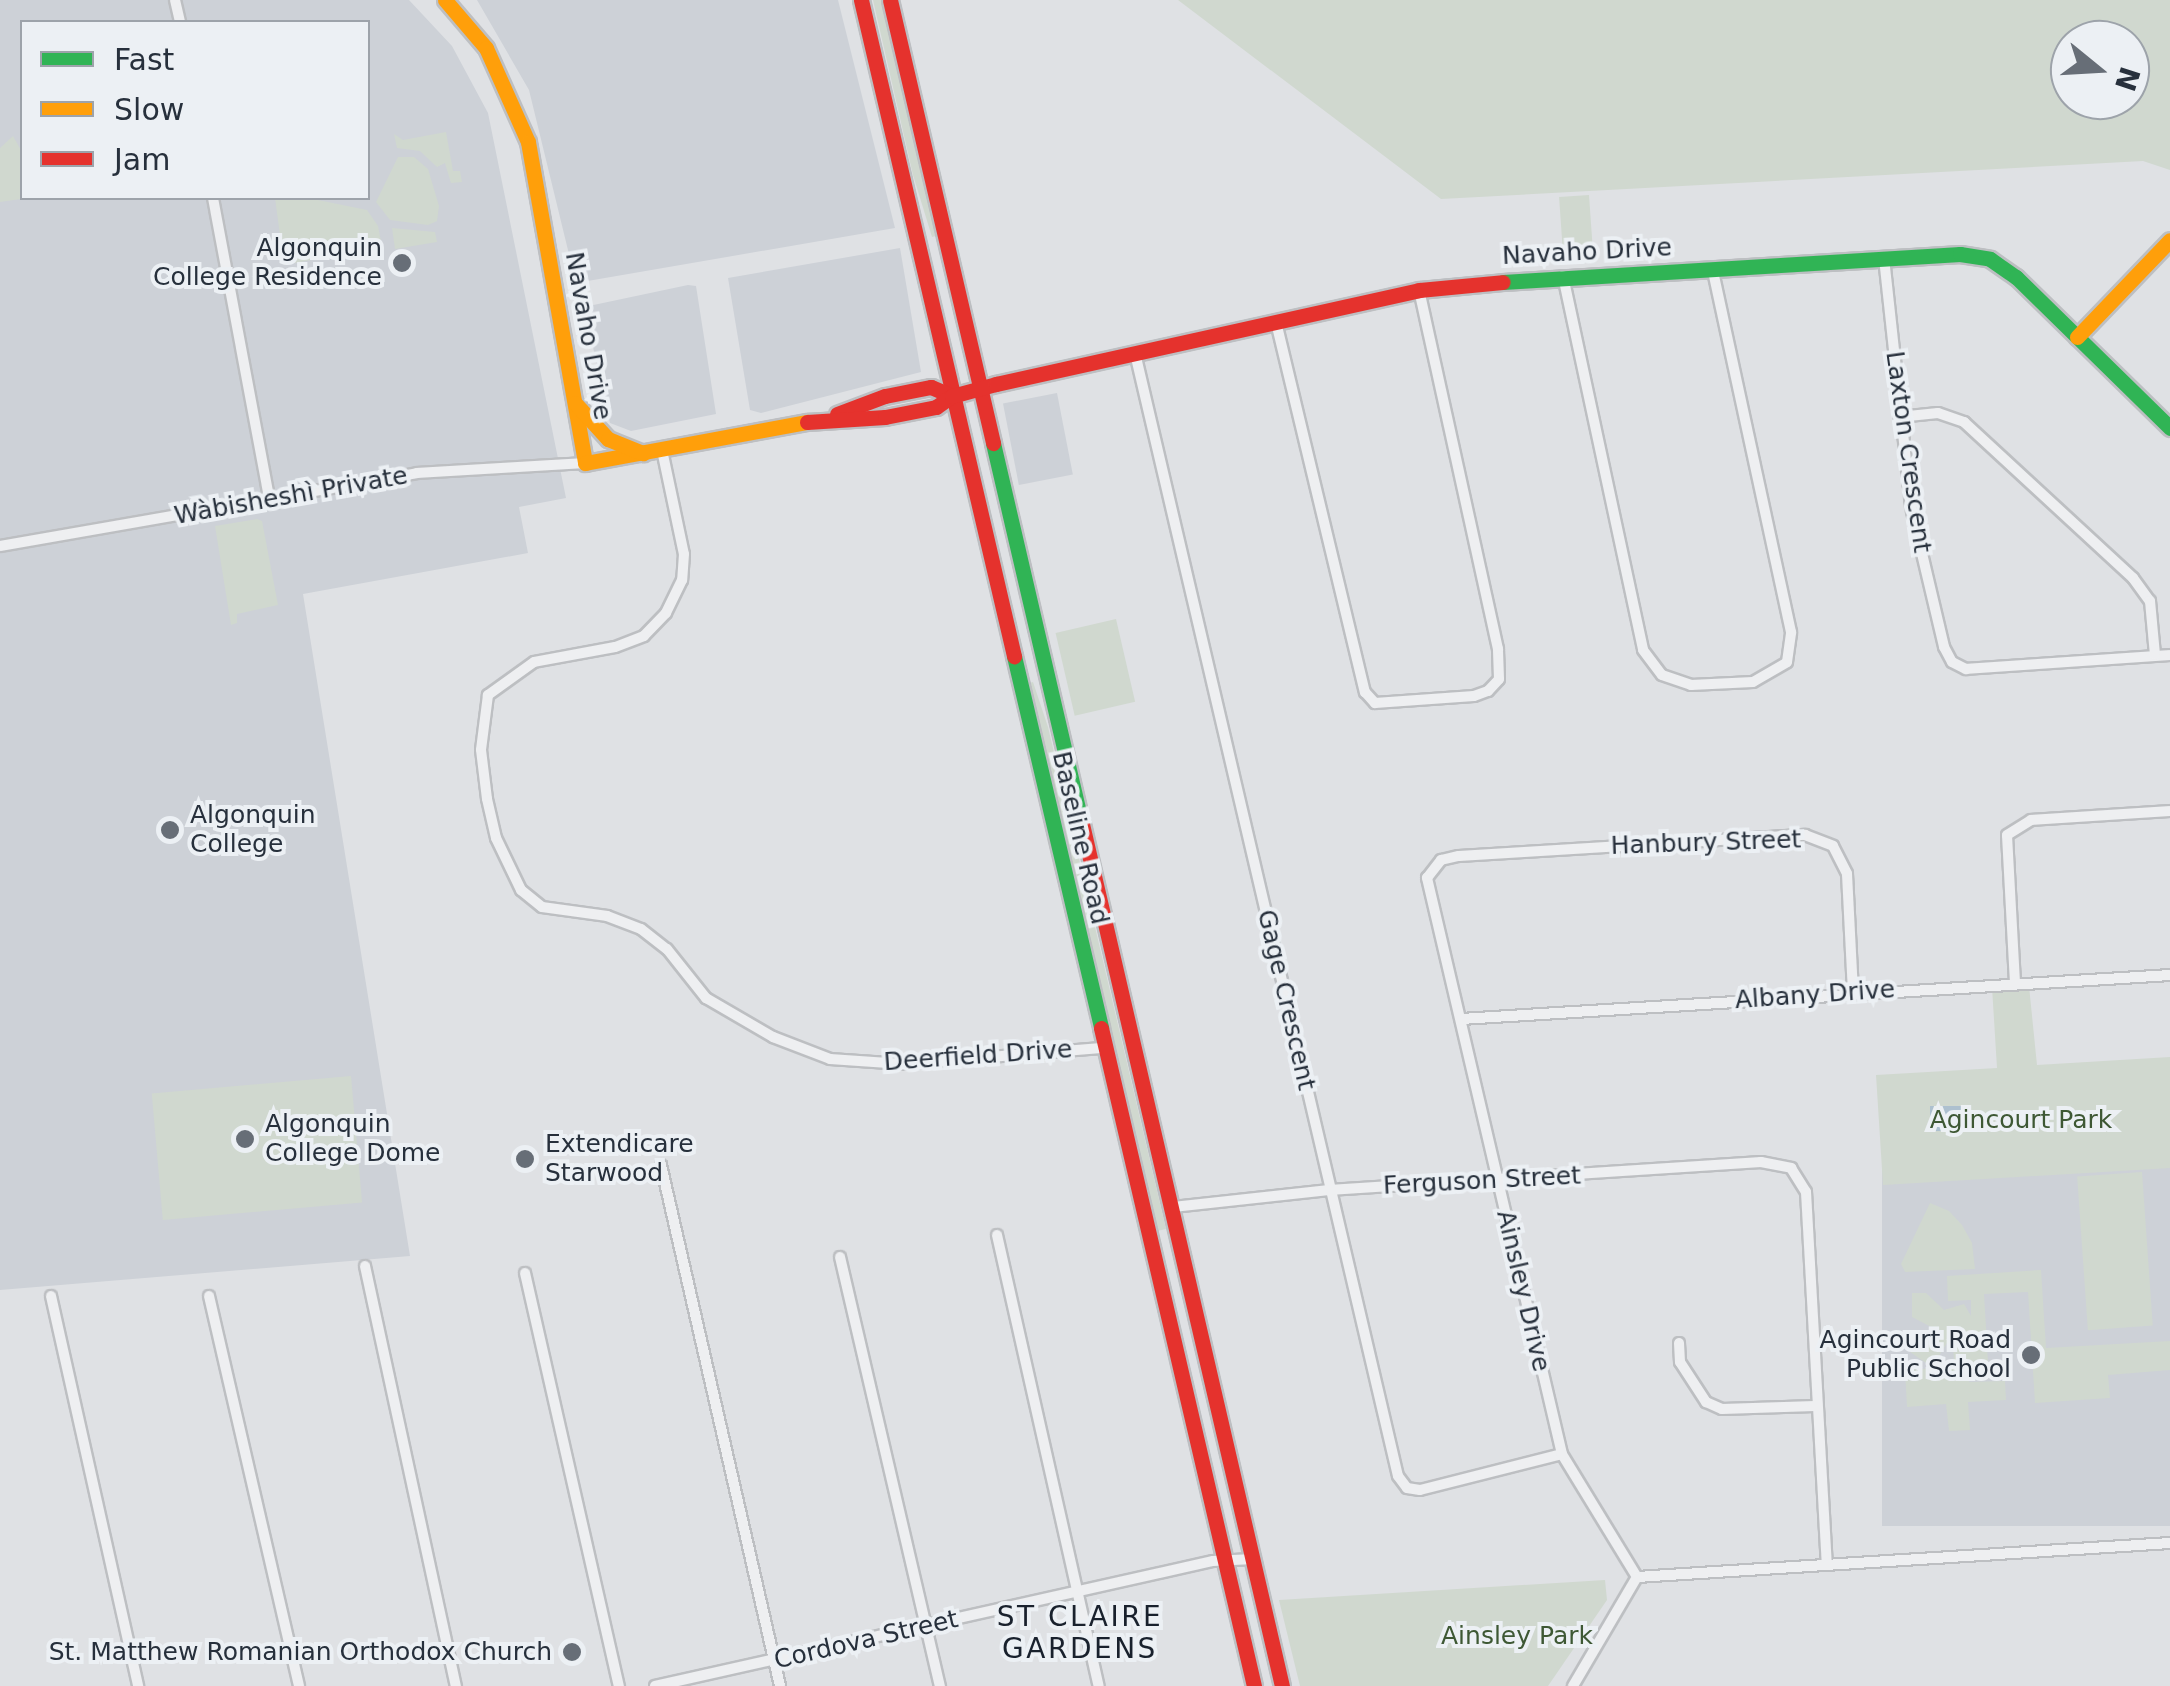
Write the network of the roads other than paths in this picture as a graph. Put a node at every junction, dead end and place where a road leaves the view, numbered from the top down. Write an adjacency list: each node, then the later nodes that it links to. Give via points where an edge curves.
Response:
1 (445, 0): 15 (main road, Navaho Drive, via 486,48 528,142)
2 (860, 0): 14 (main road, Baseline Road)
3 (890, 0): 13 (main road, Baseline Road)
4 (213, 200): 21 (street)
5 (2170, 240): 11 (main road)
6 (1884, 258): 7 (main road, Navaho Drive); 11 (main road, Navaho Drive, via 1990,259); 16 (street, Laxton Crescent)
7 (1713, 270): 8 (main road, Navaho Drive); 8 (street, via 1791,632 1787,662 1753,682 1691,685 1662,675 1644,650)
8 (1564, 276): 9 (main road, Navaho Drive)
9 (1419, 290): 10 (main road, Navaho Drive); 10 (street, via 1498,650 1498,679 1488,691 1468,697 1374,703 1365,692)
10 (1276, 322): 12 (main road, Navaho Drive)
11 (2078, 337): 17 (main road, Navaho Drive)
12 (1135, 354): 13 (main road, Navaho Drive); 34 (street, Gage Crescent)
13 (981, 389): 14 (main road, Navaho Drive); 35 (main road, Baseline Road)
14 (952, 396): 18 (main road, Navaho Drive, via 932,388 885,396 824,420); 31 (main road, Baseline Road)
15 (575, 403): 19 (main road, via 608,439); 20 (main road, Navaho Drive)
16 (1899, 417): 24 (street, via 1938,413 1964,422 2133,578 2150,602); 24 (street, Laxton Crescent, via 1911,507 1952,662 1966,669)
17 (2170, 428)
18 (662, 450): 19 (main road, Navaho Drive); 31 (street, Deerfield Drive, via 684,554 682,580 666,614 644,636 615,647 534,662 488,695 481,750 487,799 496,838 522,890 542,907 607,916 641,929 667,949 706,998 773,1038 830,1059 903,1064)
19 (643, 453): 20 (main road, Navaho Drive)
20 (585, 463): 21 (street, Wàbisheshì Private, via 417,472)
21 (269, 498): 22 (street, Wàbisheshì Private)
22 (0, 546)
23 (2170, 655): 24 (street, Laxton Crescent)
24 (2155, 656)
25 (2170, 811): 28 (street, via 2022,822 2007,835)
26 (1432, 866): 29 (street, Hanbury Street, via 1458,856 1805,835 1833,846 1847,874); 30 (street, Ainsley Drive, via 1428,896)
27 (2170, 975): 28 (street, Albany Drive)
28 (2015, 983): 29 (street, Albany Drive)
29 (1853, 992): 30 (street, Albany Drive)
30 (1461, 1019): 33 (street, Ainsley Drive)
31 (1104, 1048): 46 (main road, Baseline Road)
32 (661, 1165): 52 (street)
33 (1497, 1181): 34 (street, Ferguson Street); 43 (street, Ferguson Street, via 1761,1162 1791,1168 1806,1192); 44 (street, Ainsley Drive)
34 (1329, 1190): 35 (street, Ferguson Street); 44 (street, Gage Crescent, via 1406,1488)
35 (1172, 1207): 47 (main road, Baseline Road)
36 (997, 1235): 50 (street)
37 (840, 1257): 51 (street)
38 (365, 1266): 55 (street)
39 (525, 1273): 56 (street)
40 (51, 1296): 53 (street)
41 (210, 1296): 54 (street)
42 (1679, 1343): 43 (street, via 1680,1362 1706,1402 1722,1409)
43 (1815, 1406): 48 (street)
44 (1562, 1454): 49 (street, Ainsley Drive)
45 (2170, 1543): 48 (street)
46 (1223, 1558): 47 (street, Cordova Street); 50 (street, Cordova Street); 61 (main road, Baseline Road)
47 (1253, 1559): 62 (main road, Baseline Road)
48 (1827, 1564): 49 (street)
49 (1637, 1577): 63 (street)
50 (1077, 1590): 51 (street, Cordova Street); 60 (street)
51 (927, 1627): 52 (street, Cordova Street); 59 (street)
52 (774, 1661): 57 (street, Cordova Street); 58 (street)
53 (138, 1686)
54 (299, 1686)
55 (456, 1686)
56 (619, 1686)
57 (655, 1686)
58 (780, 1686)
59 (940, 1686)
60 (1099, 1686)
61 (1254, 1686)
62 (1282, 1686)
63 (1573, 1686)

